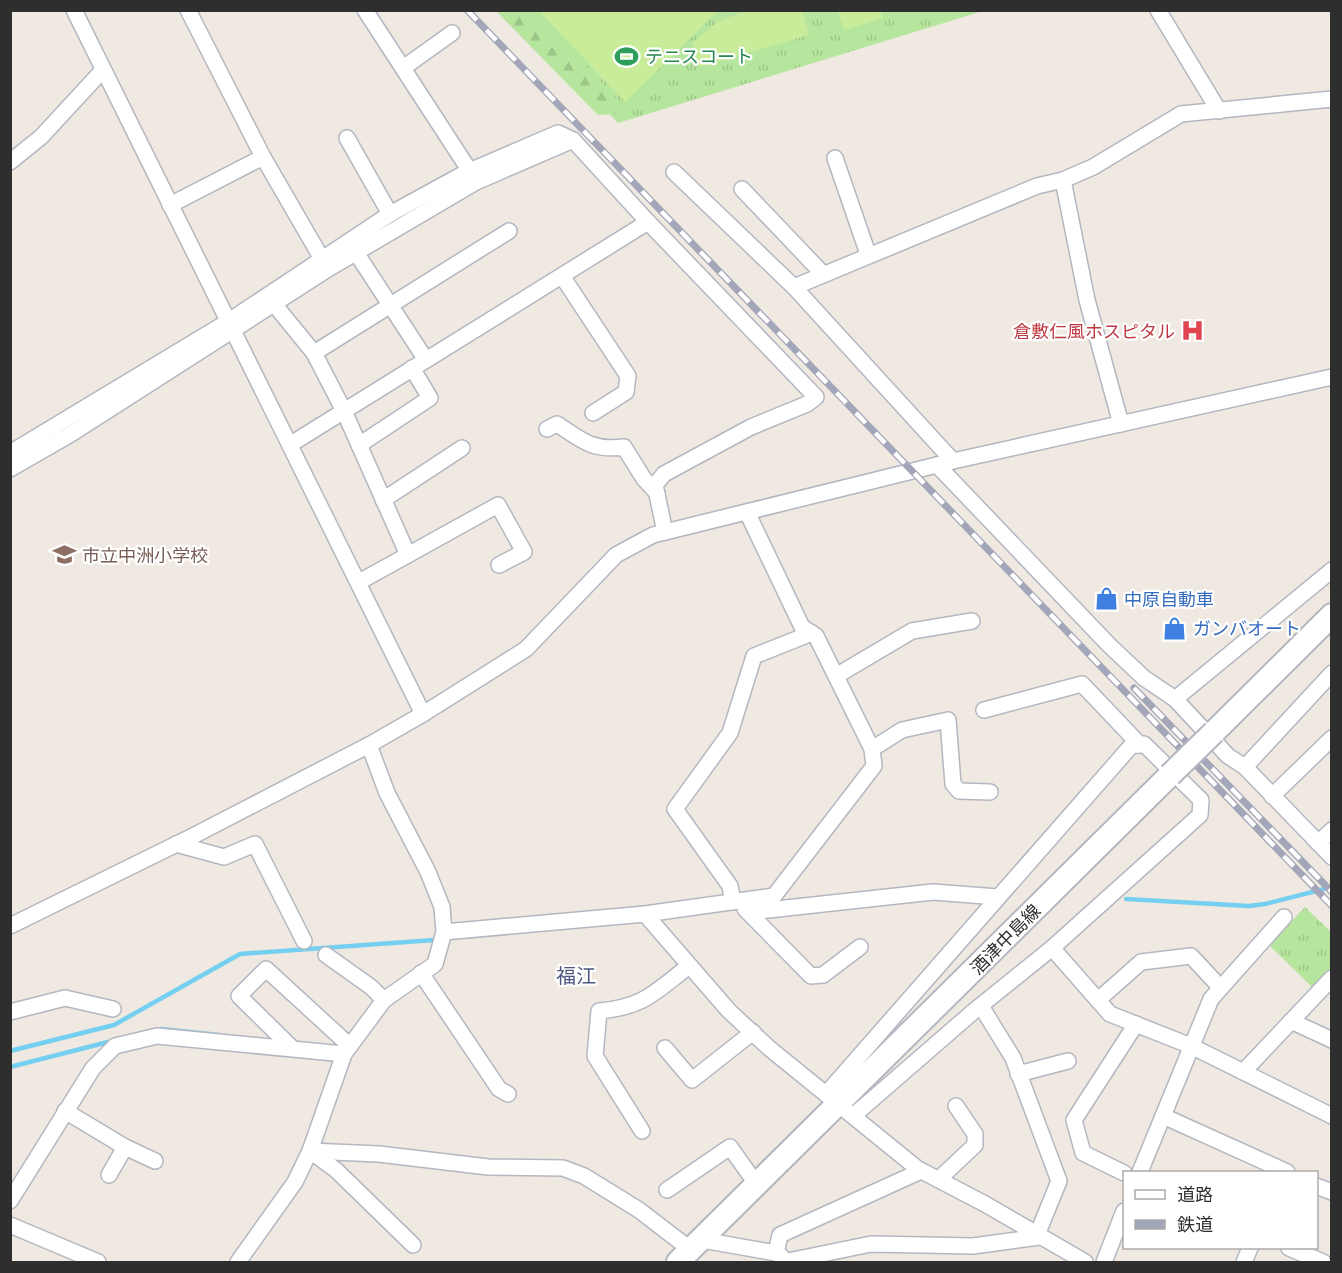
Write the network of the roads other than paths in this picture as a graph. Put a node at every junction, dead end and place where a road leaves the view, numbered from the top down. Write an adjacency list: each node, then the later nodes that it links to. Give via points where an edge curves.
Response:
1 (74, 10): 7 (street)
2 (188, 10): 11 (street)
3 (365, 10): 6 (street)
4 (1158, 10): 9 (street)
5 (452, 33): 6 (street)
6 (403, 68): 15 (street)
7 (102, 71): 13 (street, via 41,137); 18 (street)
8 (1332, 99): 9 (street)
9 (1219, 111): 16 (street, via 1181,114 1093,167)
10 (347, 138): 19 (street)
11 (263, 158): 18 (street); 24 (street)
12 (835, 158): 23 (street)
13 (10, 162)
14 (674, 171): 27 (street)
15 (474, 177): 19 (street); 20 (street, via 573,141); 22 (street)
16 (1063, 180): 23 (street, via 1037,186); 36 (street, via 1087,300)
17 (742, 189): 25 (street)
18 (170, 205): 30 (street)
19 (390, 214): 24 (street)
20 (648, 222): 26 (street); 45 (street, via 816,397 683,462 664,474 655,485)
21 (509, 231): 28 (street)
22 (357, 254): 24 (street); 28 (street)
23 (868, 254): 25 (street)
24 (325, 264): 29 (street); 30 (street)
25 (823, 274): 27 (street)
26 (562, 276): 32 (street); 35 (street, via 628,376 626,392)
27 (794, 286): 42 (street)
28 (390, 303): 31 (street); 32 (street)
29 (274, 304): 30 (street); 31 (street)
30 (231, 326): 38 (street); 41 (street); 44 (street)
31 (314, 353): 34 (street)
32 (419, 364): 34 (street); 39 (street, via 430,398)
33 (1332, 377): 36 (street)
34 (344, 411): 38 (street); 39 (street)
35 (593, 413)
36 (1121, 424): 42 (street)
37 (547, 429): 45 (street, via 557,424 592,447 624,447)
38 (291, 444): 52 (street)
39 (359, 445): 46 (street)
40 (462, 448): 46 (street)
41 (10, 453)
42 (953, 461): 43 (street)
43 (937, 465): 47 (street); 58 (street, via 1109,645 1144,678)
44 (10, 470)
45 (657, 493): 48 (street)
46 (383, 500): 49 (street)
47 (747, 512): 48 (street); 55 (street, via 802,627)
48 (665, 532): 60 (street, via 616,555 526,649)
49 (408, 555): 50 (street, via 498,505 524,552); 52 (street)
50 (499, 566)
51 (1332, 570): 58 (street)
52 (359, 582): 60 (street)
53 (1332, 615): 103 (main road, 酒津中島線, bridge)
54 (972, 621): 57 (street, via 912,631)
55 (812, 633): 57 (street); 73 (street, via 754,656 730,733 675,809)
56 (1332, 673): 65 (street)
57 (836, 676): 64 (street)
58 (1175, 699): 65 (street, via 1228,756)
59 (984, 711): 63 (street, via 1082,684)
60 (423, 714): 62 (street)
61 (1332, 738): 67 (street)
62 (369, 745): 70 (street); 77 (street, via 387,794 428,872 442,907)
63 (1140, 745): 72 (street, via 1131,746); 80 (street, via 1144,744 1202,800 1200,815)
64 (872, 749): 66 (street, via 902,730 948,720 953,784 959,791); 73 (street, via 874,766 774,896)
65 (1245, 767): 67 (street)
66 (990, 792)
67 (1272, 796): 69 (street)
68 (1332, 830): 69 (street)
69 (1318, 843): 71 (street)
70 (176, 844): 76 (street); 78 (street, via 224,857 255,844)
71 (1332, 857)
72 (998, 897): 73 (street, via 933,892); 103 (street)
73 (741, 906): 74 (street); 79 (street, via 810,976 823,975)
74 (645, 914): 77 (street); 82 (street)
75 (1284, 917): 85 (street)
76 (10, 926)
77 (444, 932): 83 (street, via 435,964)
78 (304, 941)
79 (860, 947)
80 (1052, 948): 87 (street); 88 (street)
81 (326, 955): 86 (street)
82 (689, 966): 93 (street); 108 (street, via 638,1005 599,1011 596,1056)
83 (421, 973): 86 (street); 102 (street, via 499,1089)
84 (1332, 978): 91 (street)
85 (1220, 987): 87 (street, via 1191,956 1171,958 1141,962); 95 (street)
86 (382, 998): 98 (street)
87 (1098, 1000): 92 (street, via 1110,1014)
88 (981, 1006): 101 (street, via 1013,1058); 103 (street)
89 (113, 1009): 90 (street, via 65,998)
90 (10, 1012)
91 (1291, 1021): 94 (street); 100 (street)
92 (1136, 1024): 95 (street); 115 (street, via 1074,1120 1083,1153)
93 (753, 1032): 97 (street, via 692,1080); 103 (street)
94 (1332, 1040)
95 (1191, 1046): 100 (street); 106 (street)
96 (291, 1047): 98 (street); 98 (street, via 239,996 266,969); 105 (street, via 157,1036 115,1046 93,1068)
97 (665, 1048)
98 (347, 1050): 110 (street)
99 (1068, 1061): 101 (street)
100 (1243, 1072): 107 (street)
101 (1018, 1074): 125 (street, via 1059,1181)
102 (508, 1094)
103 (840, 1104): 112 (street); 118 (main road, 酒津中島線)
104 (956, 1106): 117 (street, via 975,1134 975,1145)
105 (65, 1111): 109 (street); 122 (street)
106 (1163, 1116): 113 (street); 114 (street)
107 (1332, 1116)
108 (642, 1131)
109 (125, 1147): 111 (street); 116 (street)
110 (310, 1151): 126 (street, via 336,1170); 129 (street, via 379,1154 488,1167 563,1168 584,1176 639,1210); 132 (street, via 295,1182)
111 (155, 1161)
112 (921, 1171): 117 (street); 130 (street, via 780,1235)
113 (1141, 1171)
114 (1283, 1171)
115 (1123, 1172)
116 (109, 1175)
117 (939, 1179): 125 (street)
118 (757, 1185): 120 (street, via 730,1147); 129 (main road, 酒津中島線)
119 (1318, 1186): 121 (street)
120 (667, 1190)
121 (1332, 1192)
122 (10, 1202)
123 (1123, 1216): 134 (street)
124 (10, 1226): 131 (street)
125 (1038, 1236): 130 (street, via 973,1246 871,1244); 133 (street)
126 (412, 1245)
127 (1250, 1249): 135 (street)
128 (1291, 1249): 136 (street)
129 (690, 1251): 130 (street)
130 (784, 1259)
131 (98, 1263)
132 (238, 1263)
133 (1085, 1263)
134 (1104, 1263)
135 (1244, 1263)
136 (1323, 1263)

